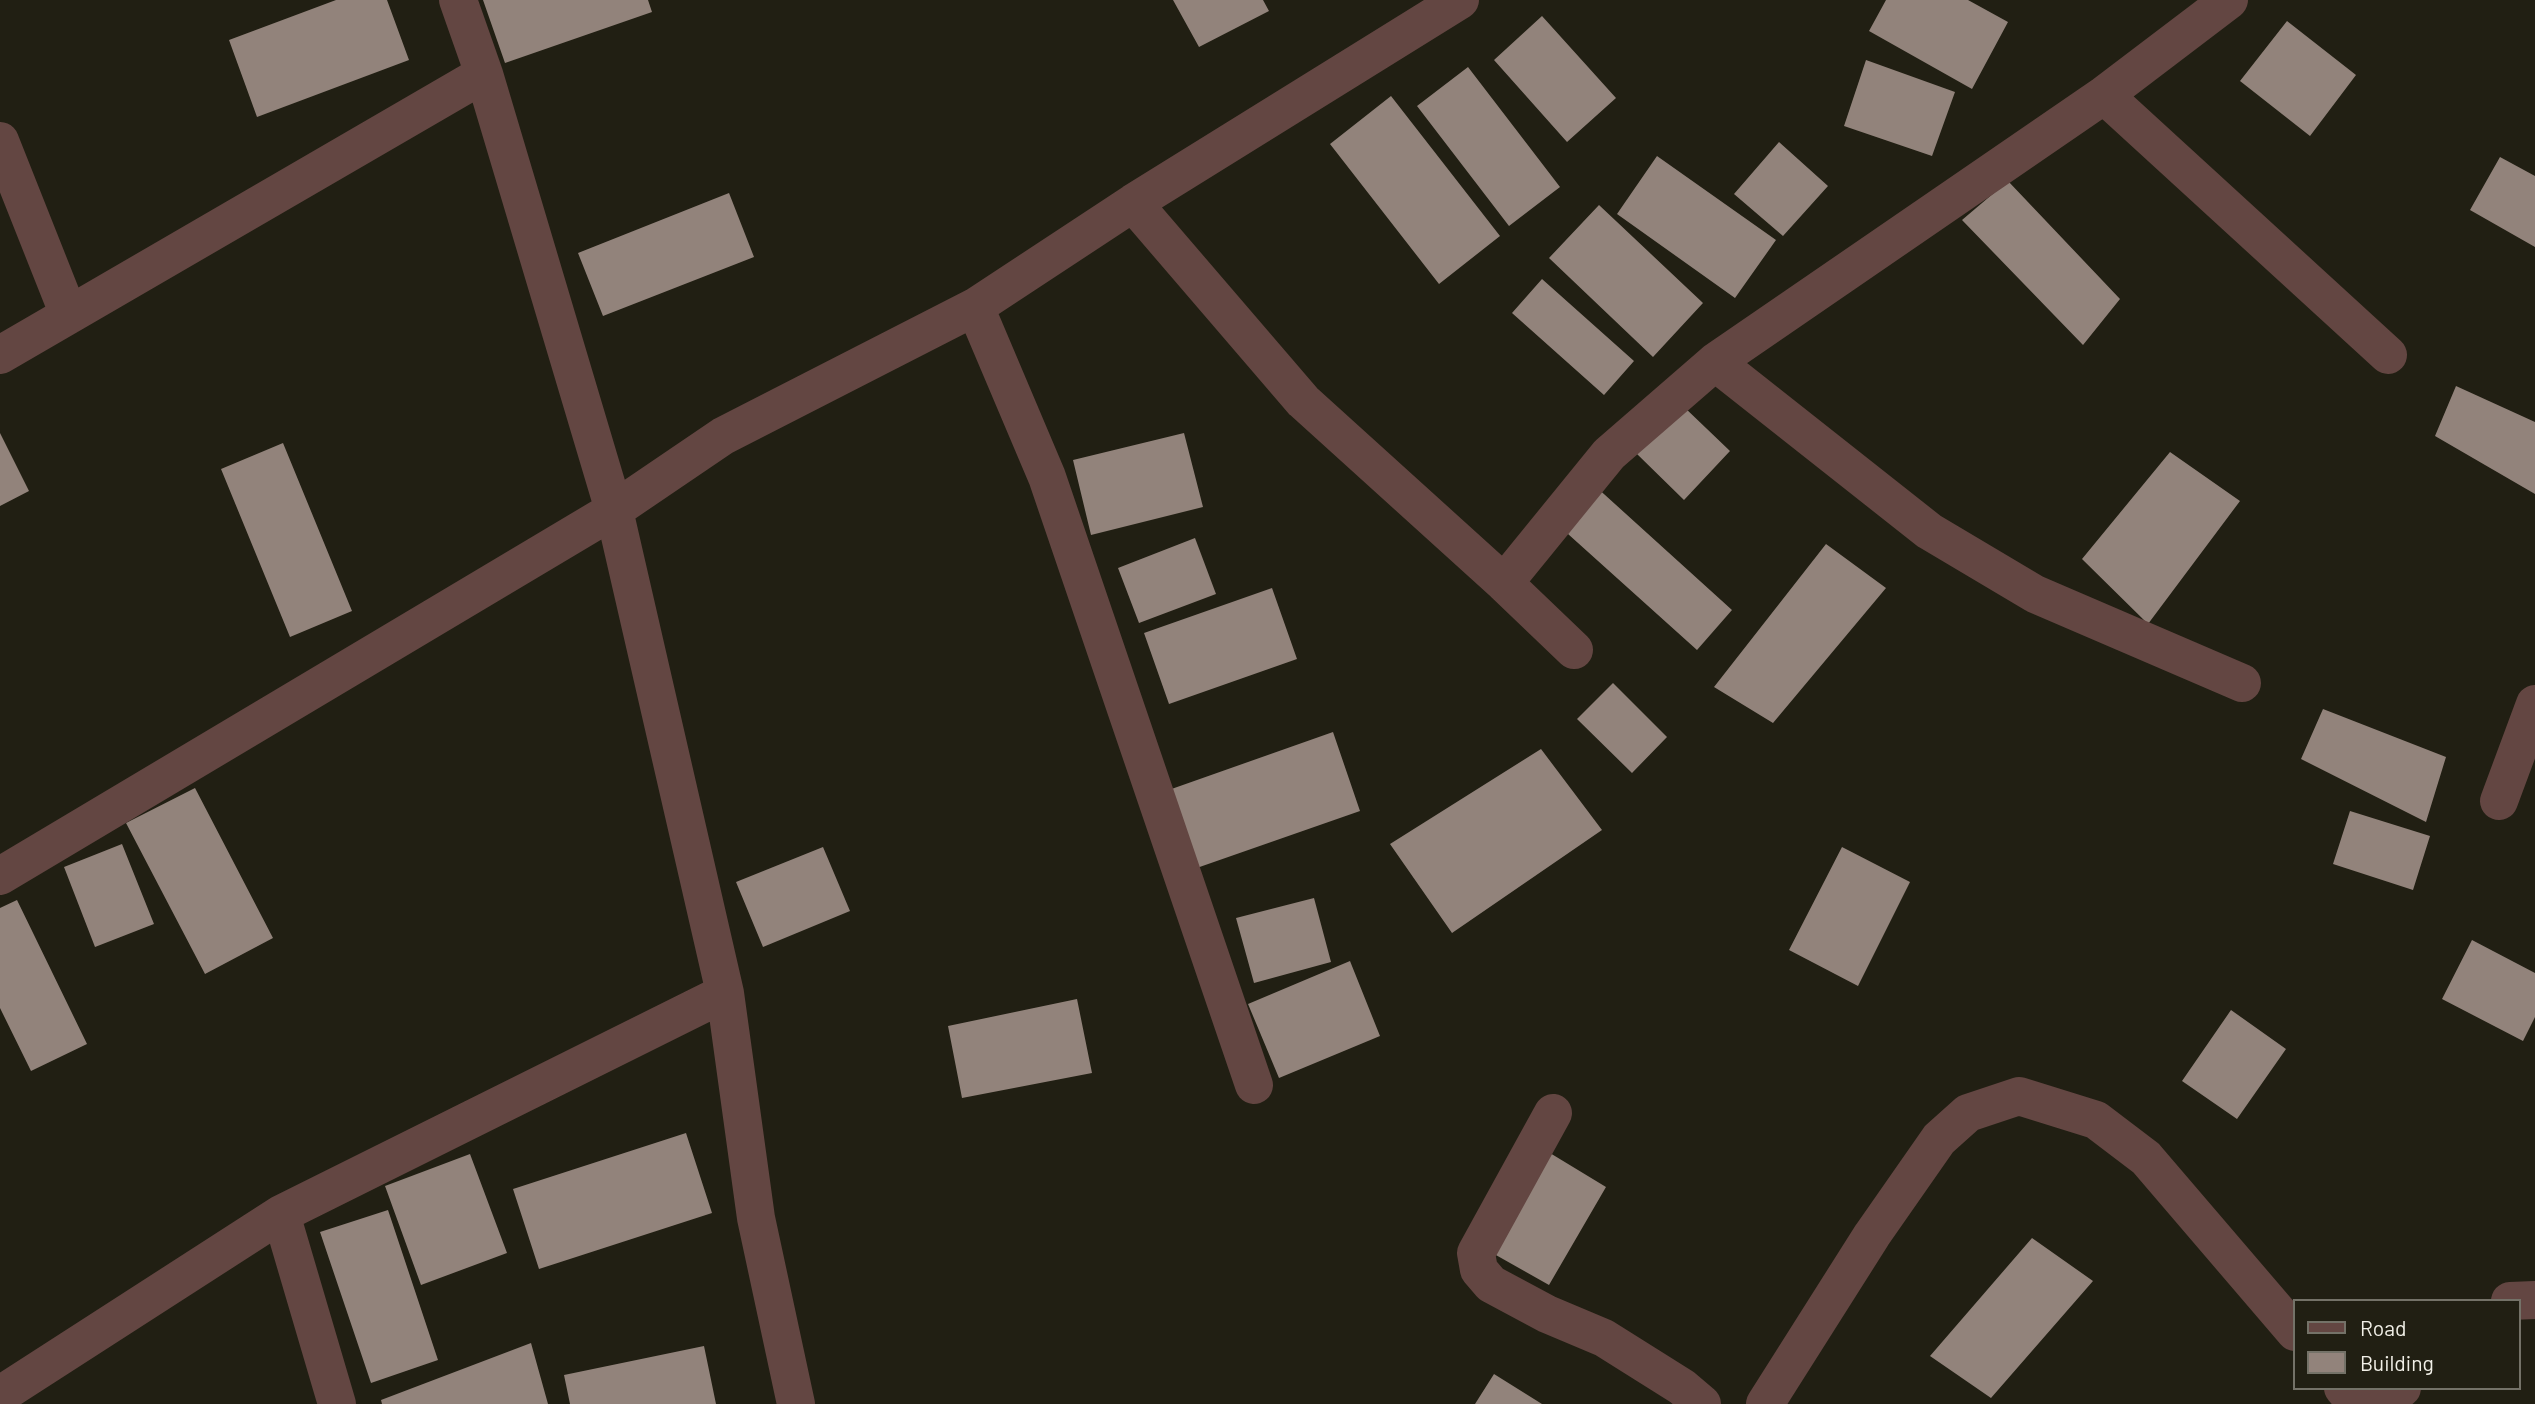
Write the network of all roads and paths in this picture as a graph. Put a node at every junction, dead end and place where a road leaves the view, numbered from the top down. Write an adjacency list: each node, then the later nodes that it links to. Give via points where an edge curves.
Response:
1 (458, 0): 4 (street)
2 (1460, 0): 7 (street)
3 (2228, 0): 5 (street)
4 (484, 74): 9 (street); 13 (street)
5 (2104, 95): 11 (street); 12 (street)
6 (0, 141): 9 (street)
7 (1133, 203): 8 (street); 14 (street, via 1303,401)
8 (975, 307): 13 (street, via 723,436); 21 (street, via 1047,477)
9 (69, 315): 10 (street)
10 (0, 355)
11 (2388, 355)
12 (1715, 362): 14 (street, via 1609,454); 16 (street, via 1928,531 2035,594)
13 (614, 510): 19 (street); 20 (street)
14 (1504, 583): 15 (street)
15 (1574, 650)
16 (2242, 683)
17 (2535, 704): 18 (street)
18 (2499, 801)
19 (0, 876)
20 (725, 993): 23 (street); 29 (street, via 756,1218)
21 (1254, 1085)
22 (1553, 1113): 30 (street, via 1476,1253 1479,1270 1491,1284 1604,1338)
23 (281, 1214): 27 (street); 28 (street)
24 (2294, 1331): 31 (street, via 2146,1158 2095,1120 2019,1096 1968,1113 1938,1139)
25 (2345, 1390): 32 (street)
26 (2400, 1390): 33 (street)
27 (0, 1395)
28 (337, 1404)
29 (796, 1404)
30 (1702, 1404)
31 (1765, 1404)
32 (2357, 1404)
33 (2382, 1404)

